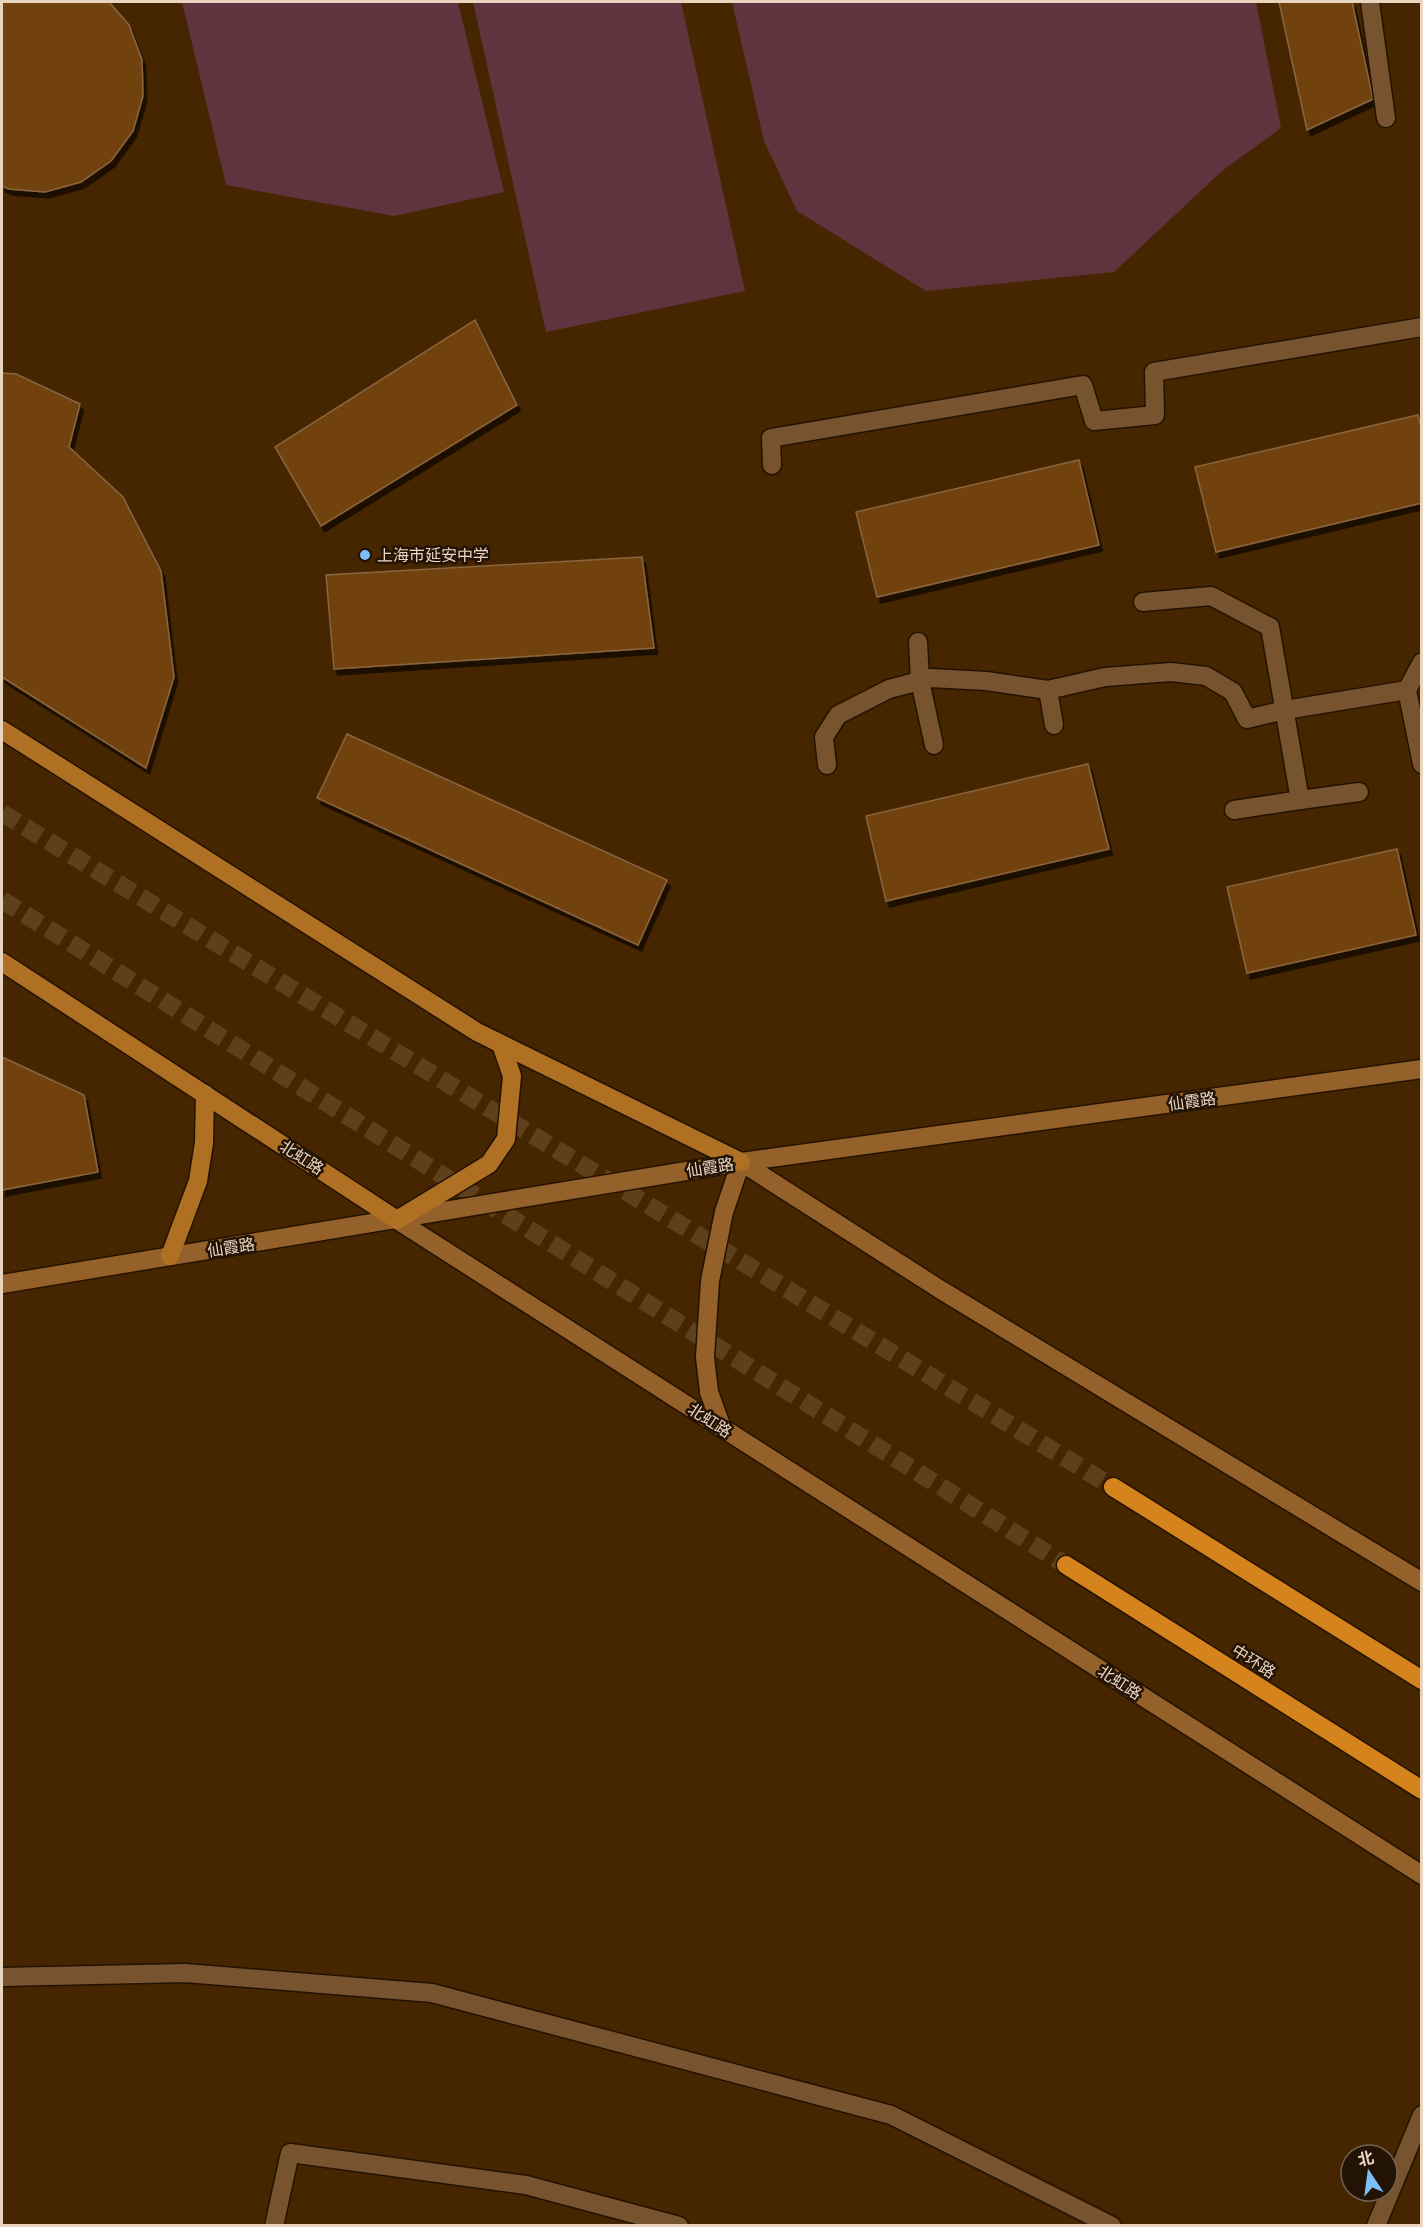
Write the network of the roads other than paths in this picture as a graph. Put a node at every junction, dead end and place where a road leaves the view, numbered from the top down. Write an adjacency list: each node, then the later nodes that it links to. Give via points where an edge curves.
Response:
1 (1370, 2): 2 (street)
2 (1386, 118)
3 (1422, 327): 4 (street, via 1154,372 1155,415 1094,421 1083,385 771,438)
4 (772, 465)
5 (1143, 602): 11 (street, via 1211,596 1270,627)
6 (918, 642): 8 (street)
7 (1422, 662): 10 (street)
8 (920, 681): 9 (street, via 986,681); 14 (street); 16 (street, via 889,689 838,715 824,737)
9 (1048, 690): 11 (street, via 1105,677 1170,672 1206,676 1233,692 1246,718); 12 (street)
10 (1407, 690): 11 (street); 15 (street)
11 (1285, 710): 18 (street)
12 (1054, 725)
13 (2, 730): 21 (main road)
14 (934, 745)
15 (1422, 764)
16 (827, 765)
17 (1359, 792): 18 (street)
18 (1300, 800): 19 (street)
19 (1234, 810)
20 (2, 962): 23 (main road, 北虹路)
21 (501, 1044): 24 (main road); 25 (main road, via 512,1076 506,1139 489,1164)
22 (1422, 1069): 24 (street, 仙霞路)
23 (205, 1094): 25 (main road, 北虹路); 26 (main road, via 198,1181)
24 (741, 1162): 25 (street, 仙霞路); 28 (street, via 724,1212 710,1281 705,1357 709,1392); 31 (street, via 941,1290)
25 (397, 1220): 26 (street, 仙霞路); 28 (street, 北虹路)
26 (170, 1256): 27 (street, 仙霞路)
27 (2, 1284)
28 (722, 1428): 34 (street, 北虹路)
29 (1113, 1487): 32 (highway)
30 (1066, 1565): 33 (highway, 中环路)
31 (1422, 1582)
32 (1422, 1680)
33 (1422, 1790)
34 (1422, 1875)
35 (2, 1977): 39 (street, via 185,1973 432,1993 891,2115)
36 (1422, 2115): 40 (street)
37 (274, 2226): 38 (street, via 290,2153 526,2185)
38 (679, 2226)
39 (1112, 2226)
40 (1376, 2226)

